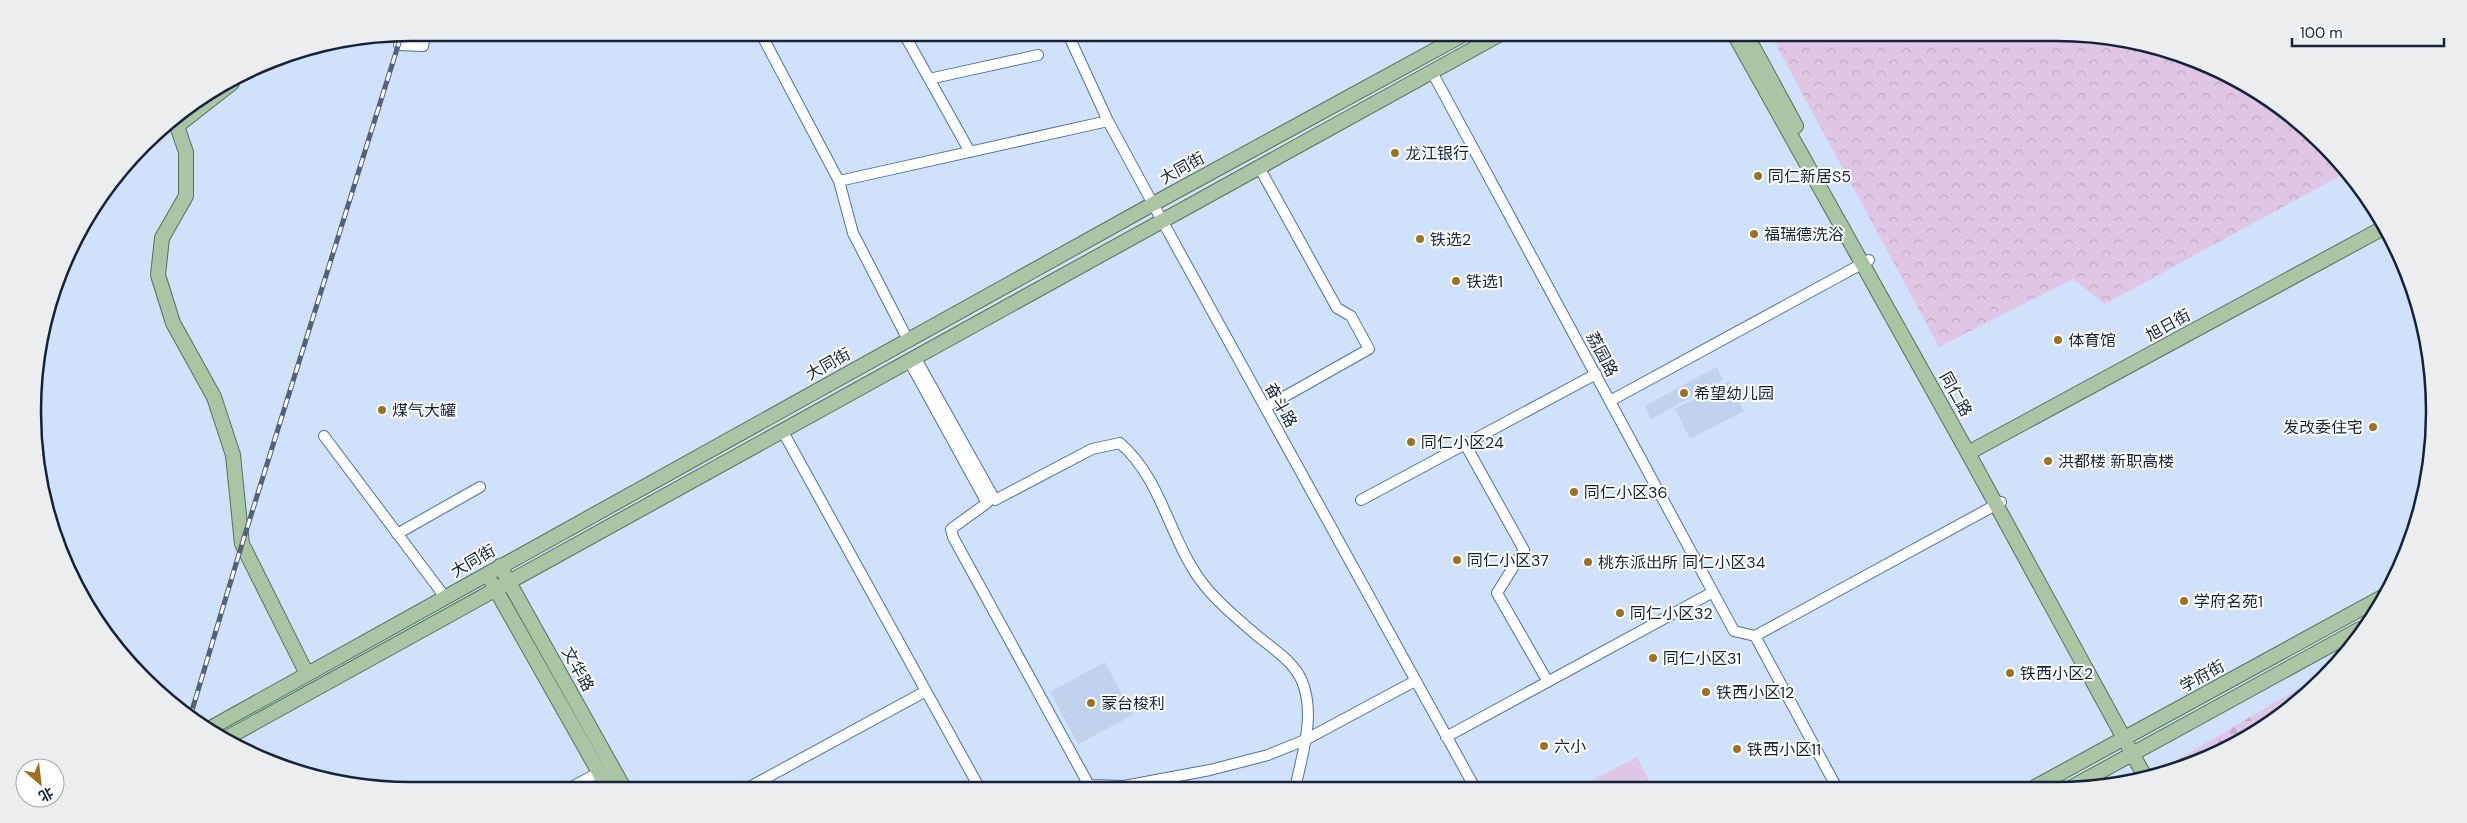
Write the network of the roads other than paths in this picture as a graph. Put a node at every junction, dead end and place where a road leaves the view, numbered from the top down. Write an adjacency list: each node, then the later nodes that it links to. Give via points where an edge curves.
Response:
1 (424, 41): 9 (street, via 423,46)
2 (765, 41): 17 (street)
3 (908, 41): 12 (street)
4 (1071, 41): 13 (street, 奋斗路)
5 (1452, 41): 18 (main road, 大同街)
6 (1488, 41): 11 (main road)
7 (1738, 41): 21 (main road, 同仁路)
8 (1750, 41): 21 (main road, 同仁路)
9 (399, 45)
10 (1038, 54): 12 (street)
11 (1432, 72): 16 (main road); 24 (street, 荔园路)
12 (929, 79): 15 (street)
13 (1108, 121): 15 (street); 18 (street, 奋斗路)
14 (176, 126): 44 (main road, via 186,152 186,196 162,238 158,275 173,323 214,397 233,455 242,544)
15 (970, 152): 17 (street)
16 (1259, 167): 19 (main road); 26 (street, via 1337,308 1351,316 1369,349)
17 (839, 181): 22 (street, via 853,232)
18 (1153, 204): 19 (street, 奋斗路); 22 (main road, 大同街)
19 (1163, 220): 23 (main road); 26 (street, 奋斗路)
20 (2378, 231): 30 (main road, 旭日街)
21 (1866, 261): 25 (street); 30 (main road, 同仁路)
22 (908, 340): 35 (main road, 大同街)
23 (912, 359): 27 (main road); 52 (street, via 995,500 1092,449 1120,443 1134,455 1153,483 1187,560 1209,592 1286,659 1301,679 1309,708); 63 (street, via 987,503 951,529 953,537)
24 (1596, 374): 25 (street, 荔园路); 29 (street)
25 (1610, 401): 39 (street, 荔园路)
26 (1266, 407): 45 (street, 奋斗路)
27 (782, 430): 37 (main road); 47 (street)
28 (324, 436): 34 (street)
29 (1465, 444): 32 (street); 46 (street, via 1524,550 1497,593)
30 (1971, 452): 33 (main road, 同仁路)
31 (480, 487): 34 (street)
32 (1361, 500)
33 (1998, 503): 43 (street); 51 (main road, 同仁路)
34 (397, 534): 40 (street)
35 (500, 566): 36 (main road, 大同街); 37 (main road, 文华路)
36 (487, 573): 38 (main road, 文华路); 40 (main road, 大同街)
37 (510, 582): 38 (main road); 60 (main road, 文华路)
38 (496, 590): 49 (main road); 56 (main road, 文华路)
39 (1713, 592): 43 (street, 荔园路, via 1734,631); 46 (street)
40 (445, 598): 44 (main road, 大同街)
41 (2372, 602): 51 (main road, 学府街)
42 (2351, 634): 53 (main road)
43 (1755, 636): 67 (street)
44 (307, 674): 48 (main road, 大同街)
45 (1415, 681): 50 (street, 奋斗路); 52 (street)
46 (1548, 682): 50 (street)
47 (926, 691): 61 (street); 62 (street)
48 (216, 725)
49 (233, 736)
50 (1446, 737): 66 (street, 奋斗路)
51 (2128, 737): 53 (main road, 同仁路); 68 (main road, 学府街)
52 (1305, 740): 64 (street, via 1268,755); 65 (street)
53 (2136, 752): 54 (main road, 同仁路); 55 (main road, 同仁路); 57 (main road)
54 (2149, 769)
55 (2143, 771)
56 (600, 772): 58 (street); 59 (main road, 文华路)
57 (2084, 781)
58 (581, 782)
59 (606, 782)
60 (621, 782)
61 (759, 782)
62 (976, 782)
63 (1087, 782)
64 (1146, 782)
65 (1296, 782)
66 (1472, 782)
67 (1834, 782)
68 (2044, 782)

